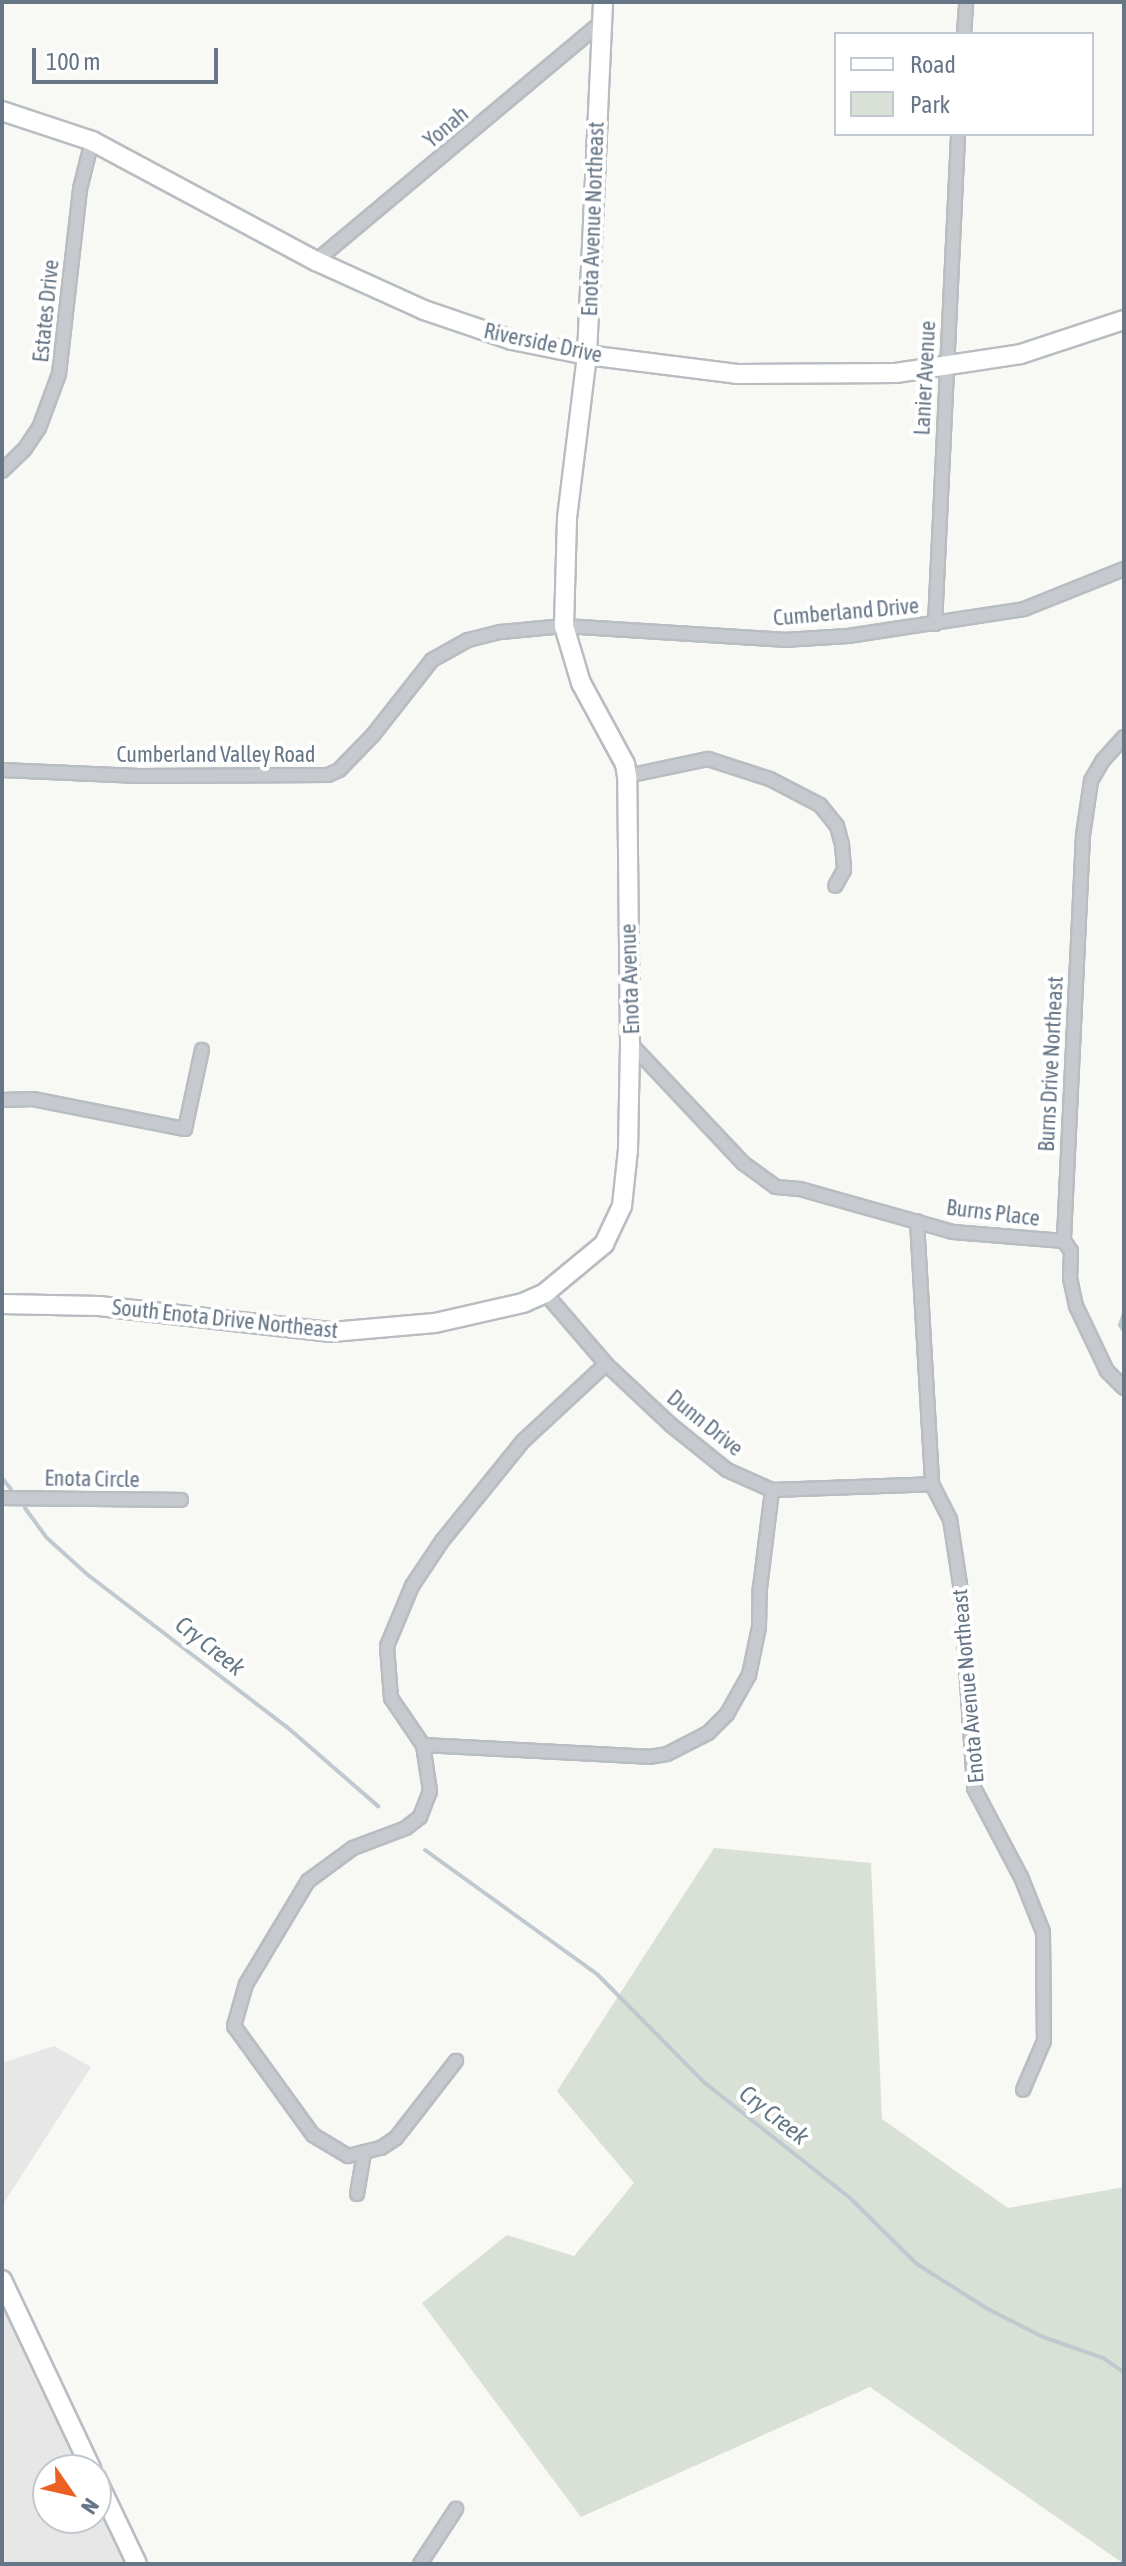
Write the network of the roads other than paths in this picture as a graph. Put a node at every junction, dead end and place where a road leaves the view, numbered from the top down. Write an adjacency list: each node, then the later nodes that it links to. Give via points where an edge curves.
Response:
1 (603, 2): 3 (street, Enota Avenue Northeast)
2 (966, 2): 4 (street)
3 (601, 23): 8 (street, Yonah); 10 (street, Enota Avenue Northeast)
4 (964, 32)
5 (2, 111): 7 (street, Riverside Drive)
6 (958, 136): 11 (street, Lanier Avenue)
7 (92, 141): 8 (street, Riverside Drive); 12 (street, Estates Drive, via 80,189 59,374 39,428)
8 (316, 261): 10 (street, Riverside Drive, via 473,328)
9 (1124, 320): 11 (street, Riverside Drive, via 1021,354)
10 (587, 355): 11 (street, Riverside Drive, via 737,374 896,373); 15 (street, Enota Avenue Northeast, via 567,518)
11 (945, 365): 14 (street, Lanier Avenue)
12 (2, 471)
13 (1124, 569): 14 (street, Cumberland Drive, via 1024,609)
14 (935, 624): 15 (street, Cumberland Drive, via 784,640)
15 (564, 626): 17 (street, Cumberland Valley Road, via 501,632 444,650 373,735 328,775); 18 (street, Enota Avenue, via 581,683)
16 (1124, 737): 24 (street, Burns Drive Northeast, via 1091,781 1083,835)
17 (2, 770)
18 (627, 776): 19 (street, via 708,759 770,779 820,805 837,826 842,845 844,870); 20 (street, Enota Avenue)
19 (835, 886)
20 (630, 1043): 23 (street, Enota Avenue, via 765,1182); 25 (street, South Enota Drive Northeast, via 622,1206 604,1244)
21 (202, 1050): 22 (street, via 185,1129 33,1099)
22 (2, 1100)
23 (917, 1221): 24 (street, Burns Place, via 953,1232); 29 (street, Enota Avenue Northeast)
24 (1064, 1241): 28 (street, Burns Drive Northeast, via 1071,1251 1076,1306 1090,1341)
25 (545, 1293): 26 (street, South Enota Drive Northeast, via 435,1323 332,1332 99,1306); 27 (street, Dunn Drive)
26 (2, 1304)
27 (606, 1364): 30 (street, Dunn Drive, via 727,1470); 33 (street, via 523,1441 412,1586 387,1646 391,1698)
28 (1124, 1388)
29 (932, 1484): 30 (street, Dunn Drive); 35 (street, Enota Avenue Northeast, via 950,1519 961,1591 974,1788 1043,1932 1044,2041)
30 (772, 1490): 33 (street, via 759,1627 749,1675 727,1714 708,1733 667,1754 649,1757)
31 (2, 1498): 32 (street, Enota Circle)
32 (181, 1500)
33 (423, 1745): 36 (street, via 430,1791 420,1817 406,1828 353,1848 308,1881 246,1984 234,2026 313,2135 348,2156)
34 (456, 2061): 36 (street, via 396,2138)
35 (1023, 2090)
36 (364, 2153): 37 (street)
37 (357, 2194)
38 (2, 2280): 39 (street)
39 (84, 2454)
40 (456, 2509): 43 (street)
41 (112, 2512): 42 (street)
42 (137, 2564)
43 (420, 2564)

